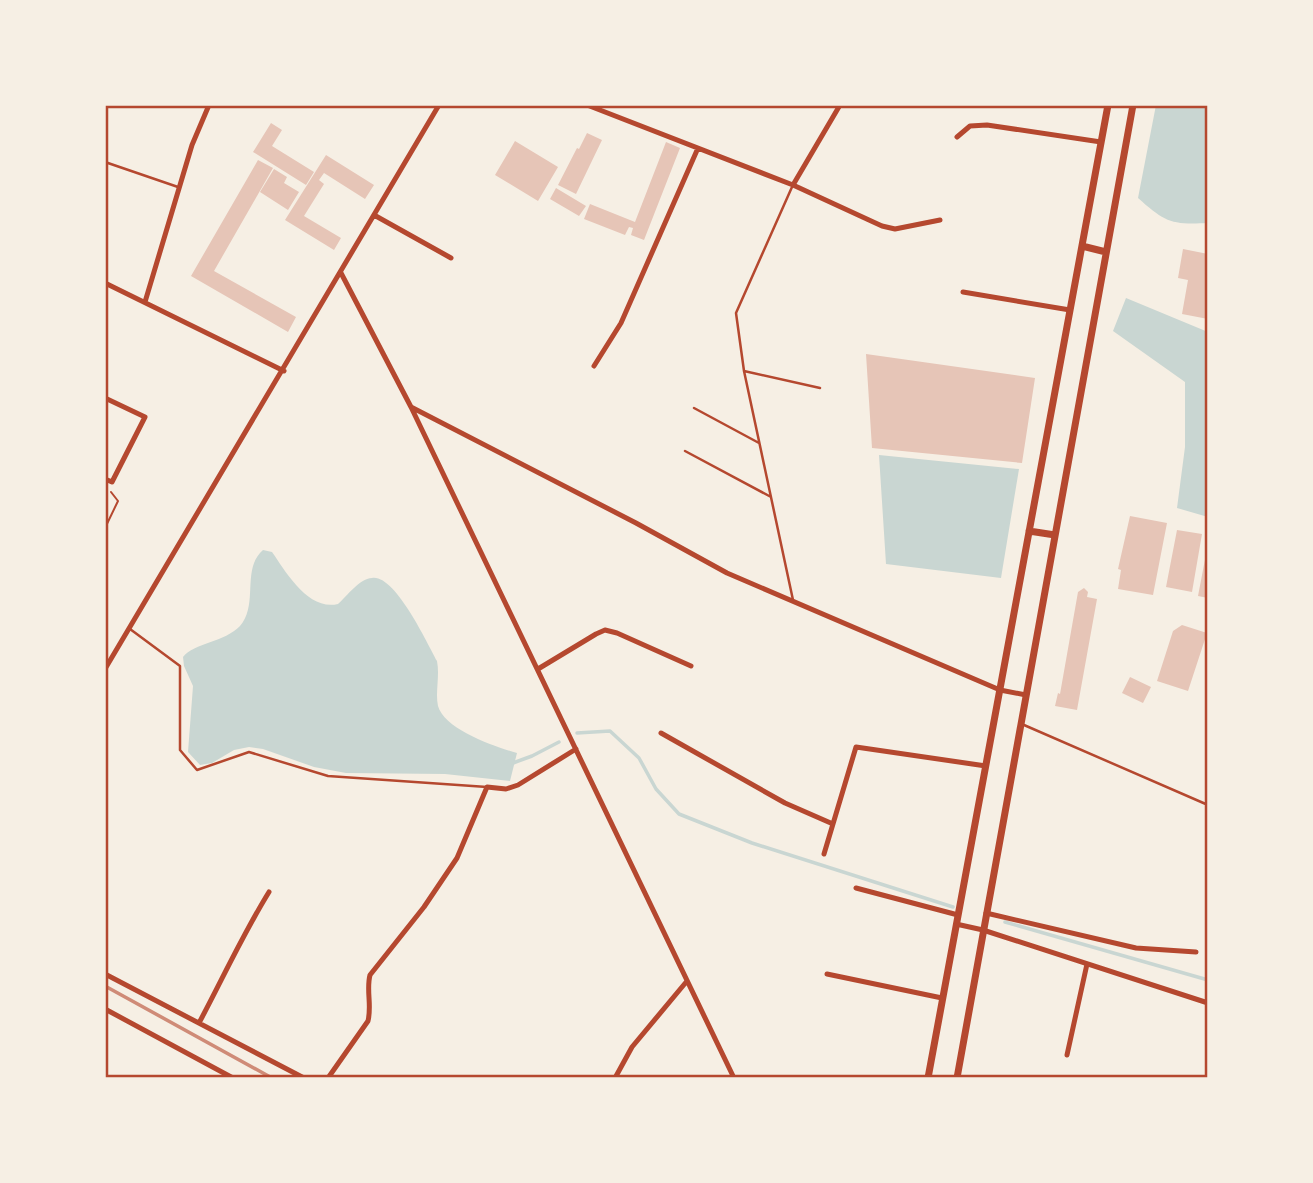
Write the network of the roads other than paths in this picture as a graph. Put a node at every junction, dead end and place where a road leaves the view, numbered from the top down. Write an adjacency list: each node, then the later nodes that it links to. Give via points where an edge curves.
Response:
1 (209, 105): 12 (street)
2 (439, 105): 13 (street)
3 (587, 105): 9 (street)
4 (840, 105): 11 (street)
5 (1108, 105): 8 (street)
6 (1132, 105): 16 (street)
7 (957, 137): 8 (street, via 970,127 987,125)
8 (1101, 142): 15 (street)
9 (698, 148): 11 (street); 23 (street, via 621,323)
10 (105, 162): 12 (lane)
11 (793, 185): 14 (street, via 889,228); 24 (lane, via 736,313)
12 (179, 187): 21 (street)
13 (374, 215): 17 (street); 18 (street)
14 (940, 220)
15 (1082, 246): 16 (street); 22 (street)
16 (1106, 251): 35 (street)
17 (451, 258)
18 (341, 274): 25 (street); 28 (street)
19 (105, 283): 21 (street)
20 (963, 292): 22 (street)
21 (145, 302): 25 (street)
22 (1070, 310): 34 (street)
23 (594, 366)
24 (744, 370): 26 (lane); 30 (lane)
25 (284, 371): 37 (street)
26 (820, 388)
27 (105, 398): 32 (street, via 145,417 112,482)
28 (411, 407): 36 (street, via 727,573); 40 (street)
29 (694, 408): 30 (lane)
30 (759, 443): 33 (lane)
31 (685, 451): 33 (lane)
32 (105, 481)
33 (771, 497): 36 (lane)
34 (1029, 531): 35 (street); 41 (street)
35 (1055, 535): 42 (street)
36 (793, 600): 41 (street)
37 (130, 629): 39 (street); 47 (lane, via 180,666 180,750 197,770 249,752 328,776)
38 (691, 666): 40 (street, via 605,630)
39 (105, 668)
40 (537, 669): 45 (street)
41 (1000, 690): 42 (street); 46 (street)
42 (1026, 695): 43 (street)
43 (1021, 723): 48 (lane); 53 (street)
44 (661, 733): 49 (street, via 785,803)
45 (576, 749): 47 (street, via 518,785); 61 (street)
46 (985, 766): 49 (street, via 856,747); 54 (street)
47 (487, 787): 69 (street, via 457,858 370,975 368,1021)
48 (1208, 805)
49 (833, 824): 50 (street)
50 (824, 854)
51 (856, 888): 54 (street)
52 (269, 892): 65 (street)
53 (986, 913): 56 (street); 57 (street, via 1136,948)
54 (958, 915): 55 (street)
55 (956, 925): 56 (street); 62 (street)
56 (983, 930): 58 (street); 73 (street)
57 (1196, 952)
58 (1087, 964): 63 (street); 66 (street)
59 (105, 974): 65 (street)
60 (827, 974): 62 (street)
61 (687, 981): 70 (street, via 632,1047); 71 (street)
62 (942, 998): 72 (street)
63 (1208, 1003)
64 (105, 1009): 67 (street)
65 (199, 1023): 68 (street)
66 (1067, 1055)
67 (233, 1078)
68 (304, 1078)
69 (328, 1078)
70 (615, 1078)
71 (734, 1078)
72 (928, 1078)
73 (957, 1078)

